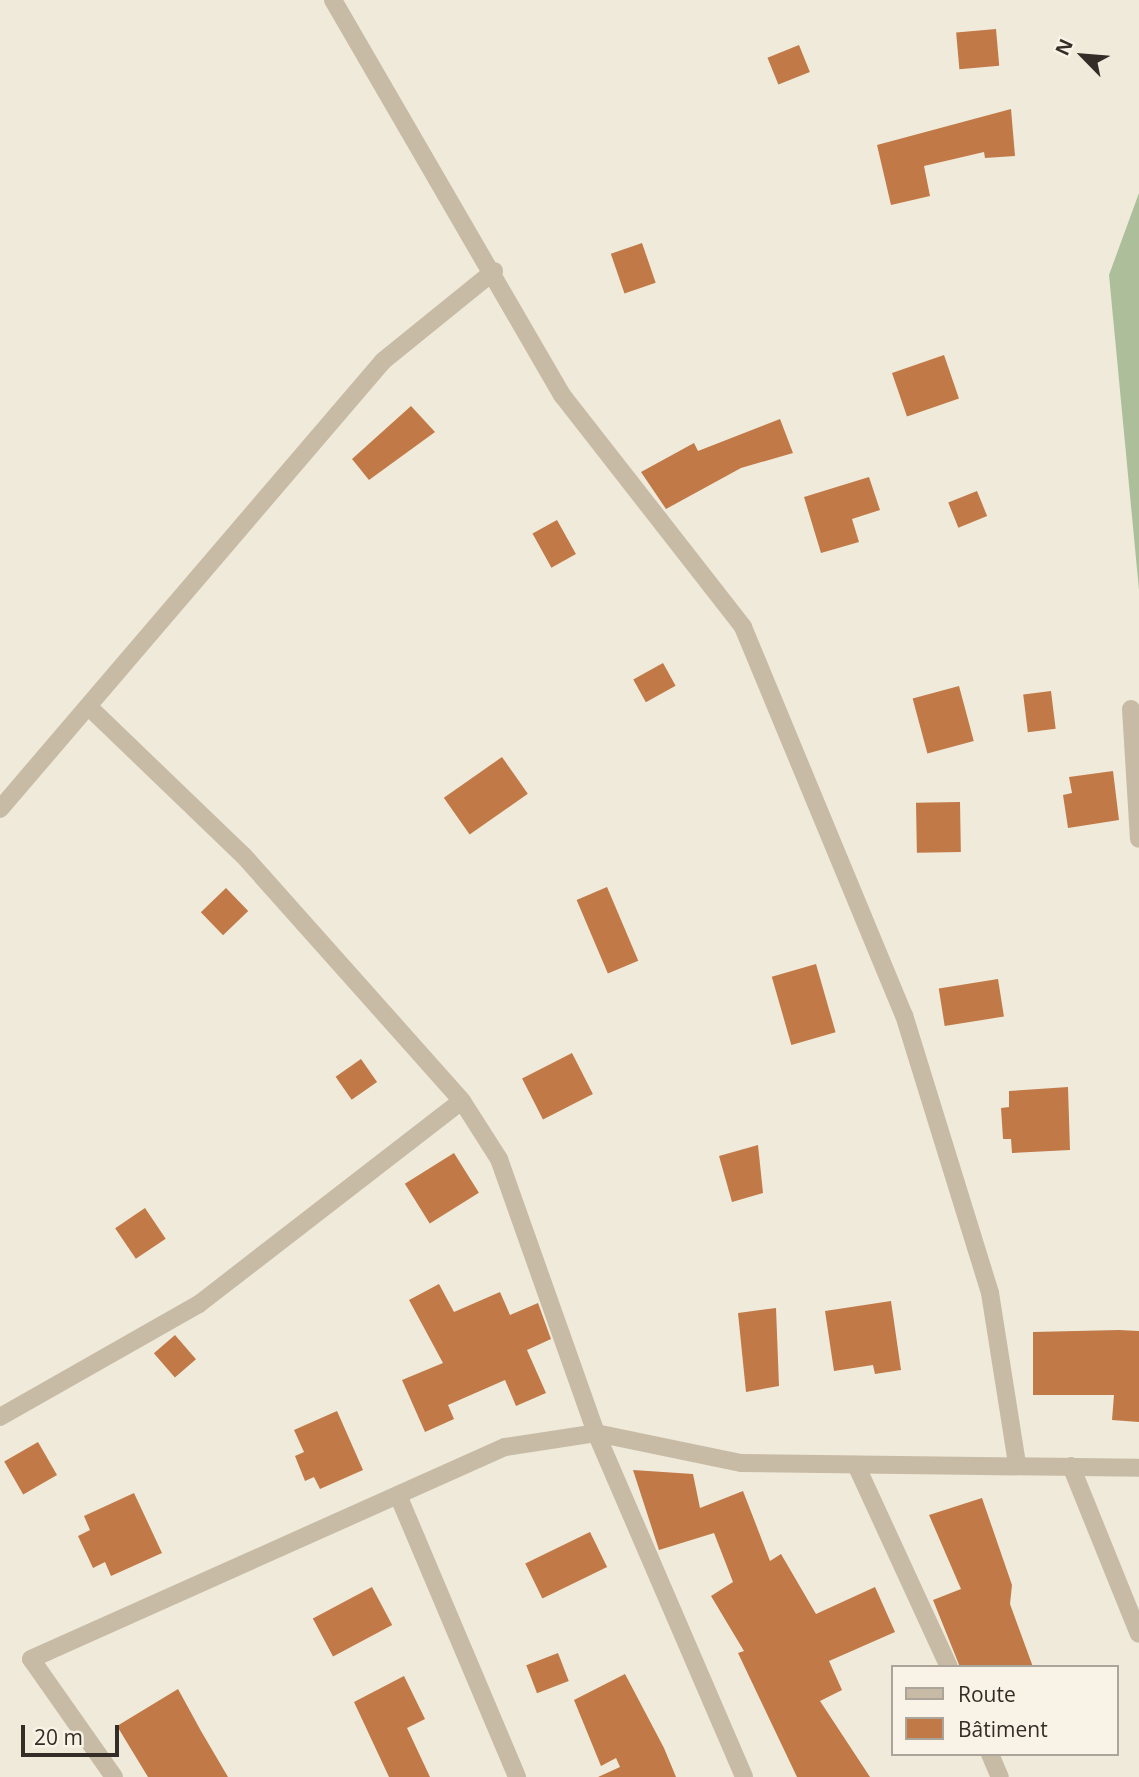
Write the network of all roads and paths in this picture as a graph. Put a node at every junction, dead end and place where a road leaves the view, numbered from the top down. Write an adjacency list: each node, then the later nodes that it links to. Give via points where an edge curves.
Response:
1 (333, 0): 2 (street)
2 (494, 271): 3 (street, via 383,361 277,478); 10 (street, via 562,396 743,627 765,676 904,1015 990,1293)
3 (90, 708): 5 (street); 7 (street, via 243,855)
4 (1131, 709): 6 (street)
5 (0, 808)
6 (1139, 839)
7 (461, 1101): 8 (street, via 199,1304); 9 (street, via 499,1159)
8 (0, 1417)
9 (596, 1433): 12 (street, via 741,1463); 14 (street, via 505,1447); 20 (street)
10 (1017, 1464): 11 (street); 12 (street)
11 (1071, 1466): 13 (street); 15 (street)
12 (857, 1467): 16 (street)
13 (1139, 1468)
14 (398, 1495): 18 (street, via 31,1659); 19 (street)
15 (1139, 1634)
16 (948, 1665)
17 (991, 1756): 21 (street)
18 (114, 1777)
19 (517, 1777)
20 (744, 1777)
21 (1000, 1777)

